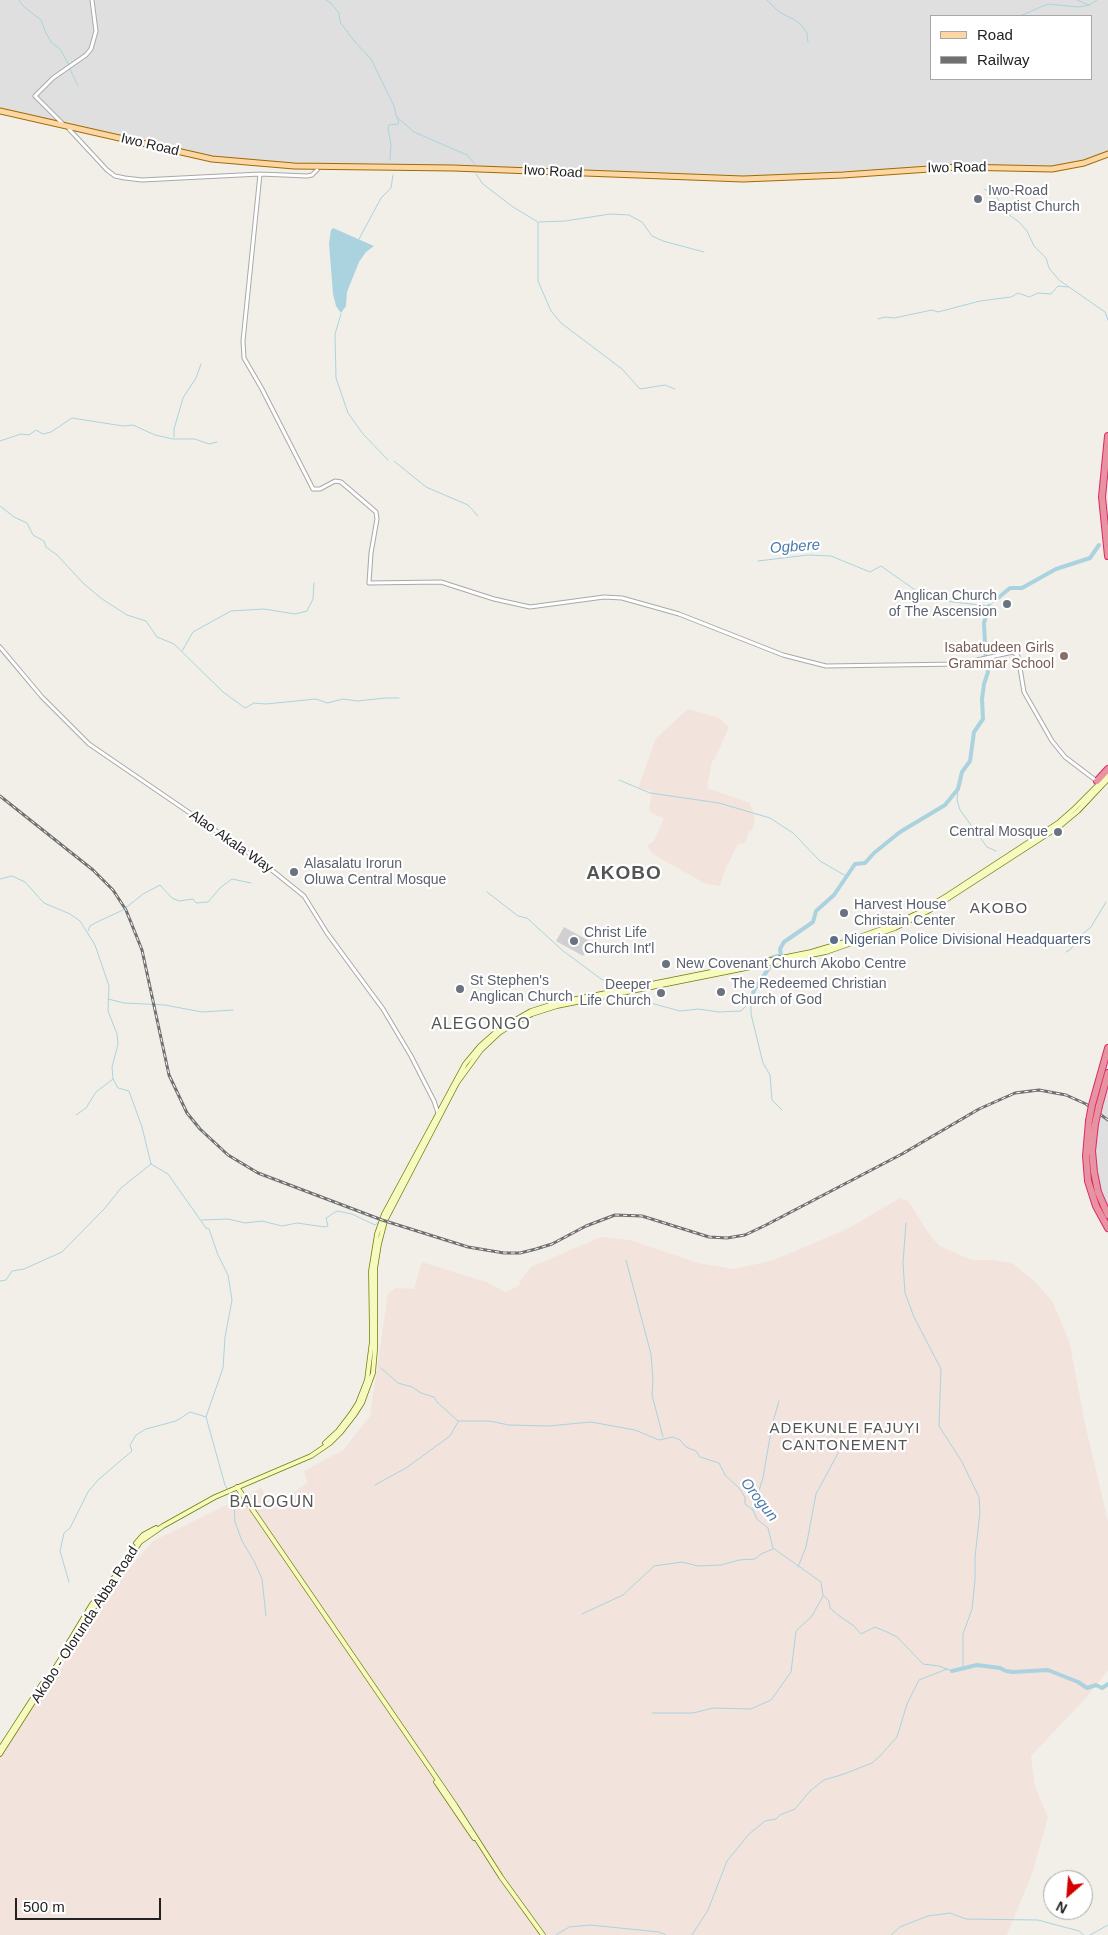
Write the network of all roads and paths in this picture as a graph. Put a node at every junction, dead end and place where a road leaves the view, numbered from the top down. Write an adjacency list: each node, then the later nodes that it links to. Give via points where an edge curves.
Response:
1 (92, 0): 3 (street, via 96,31 88,53 68,66 35,96)
2 (0, 112): 3 (main road, Iwo Road)
3 (67, 127): 4 (main road, Iwo Road); 8 (street, via 107,170 120,177 142,180)
4 (140, 144): 6 (main road, Iwo Road, via 234,162); 7 (main road, Iwo Road, via 240,165)
5 (1108, 155): 6 (main road, Iwo Road, via 1065,167 1041,169 966,168 743,180 399,167)
6 (338, 168): 7 (main road, Iwo Road)
7 (317, 170): 8 (street, via 307,176)
8 (260, 174): 15 (street, via 242,341 244,358 313,489 341,482 376,512 369,583 441,582 530,607 604,597 622,598 679,614 783,655 826,666 958,664 1010,652 1017,654 1024,692 1052,741 1065,757)
9 (1108, 436): 10 (highway, via 1102,497)
10 (1108, 556)
11 (0, 647): 19 (street, Alao Akala Way, via 42,697 103,756 263,863 304,896 383,1009)
12 (1108, 769): 15 (highway)
13 (1108, 776): 15 (main road, Akobo - Olorunda Abba Road)
14 (1108, 780): 16 (main road, Akobo - Olorunda Abba Road, via 1078,811)
15 (1098, 783): 16 (main road, Akobo - Olorunda Abba Road)
16 (1063, 821): 21 (main road, Akobo - Olorunda Abba Road, via 930,910 826,952 612,994 532,1014 499,1033 474,1058)
17 (1108, 1048): 20 (highway)
18 (1108, 1073): 20 (highway)
19 (434, 1101): 21 (street, Alao Akala Way); 22 (street, Alao Akala Way)
20 (1095, 1106): 23 (highway, bridge)
21 (442, 1107): 22 (main road, Akobo - Olorunda Abba Road)
22 (439, 1114): 26 (main road, Akobo - Olorunda Abba Road, via 385,1218 375,1269 375,1355 362,1403 330,1443 311,1456)
23 (1092, 1123): 24 (highway, via 1094,1172); 25 (highway, via 1086,1156 1088,1181)
24 (1108, 1215)
25 (1108, 1228)
26 (236, 1487): 27 (main road, Akobo - Olorunda Abba Road, via 138,1540 110,1584 92,1604); 30 (main road)
27 (85, 1619): 28 (main road, Akobo - Olorunda Abba Road); 29 (main road, Akobo - Olorunda Abba Road)
28 (0, 1749)
29 (0, 1754)
30 (542, 1935)

